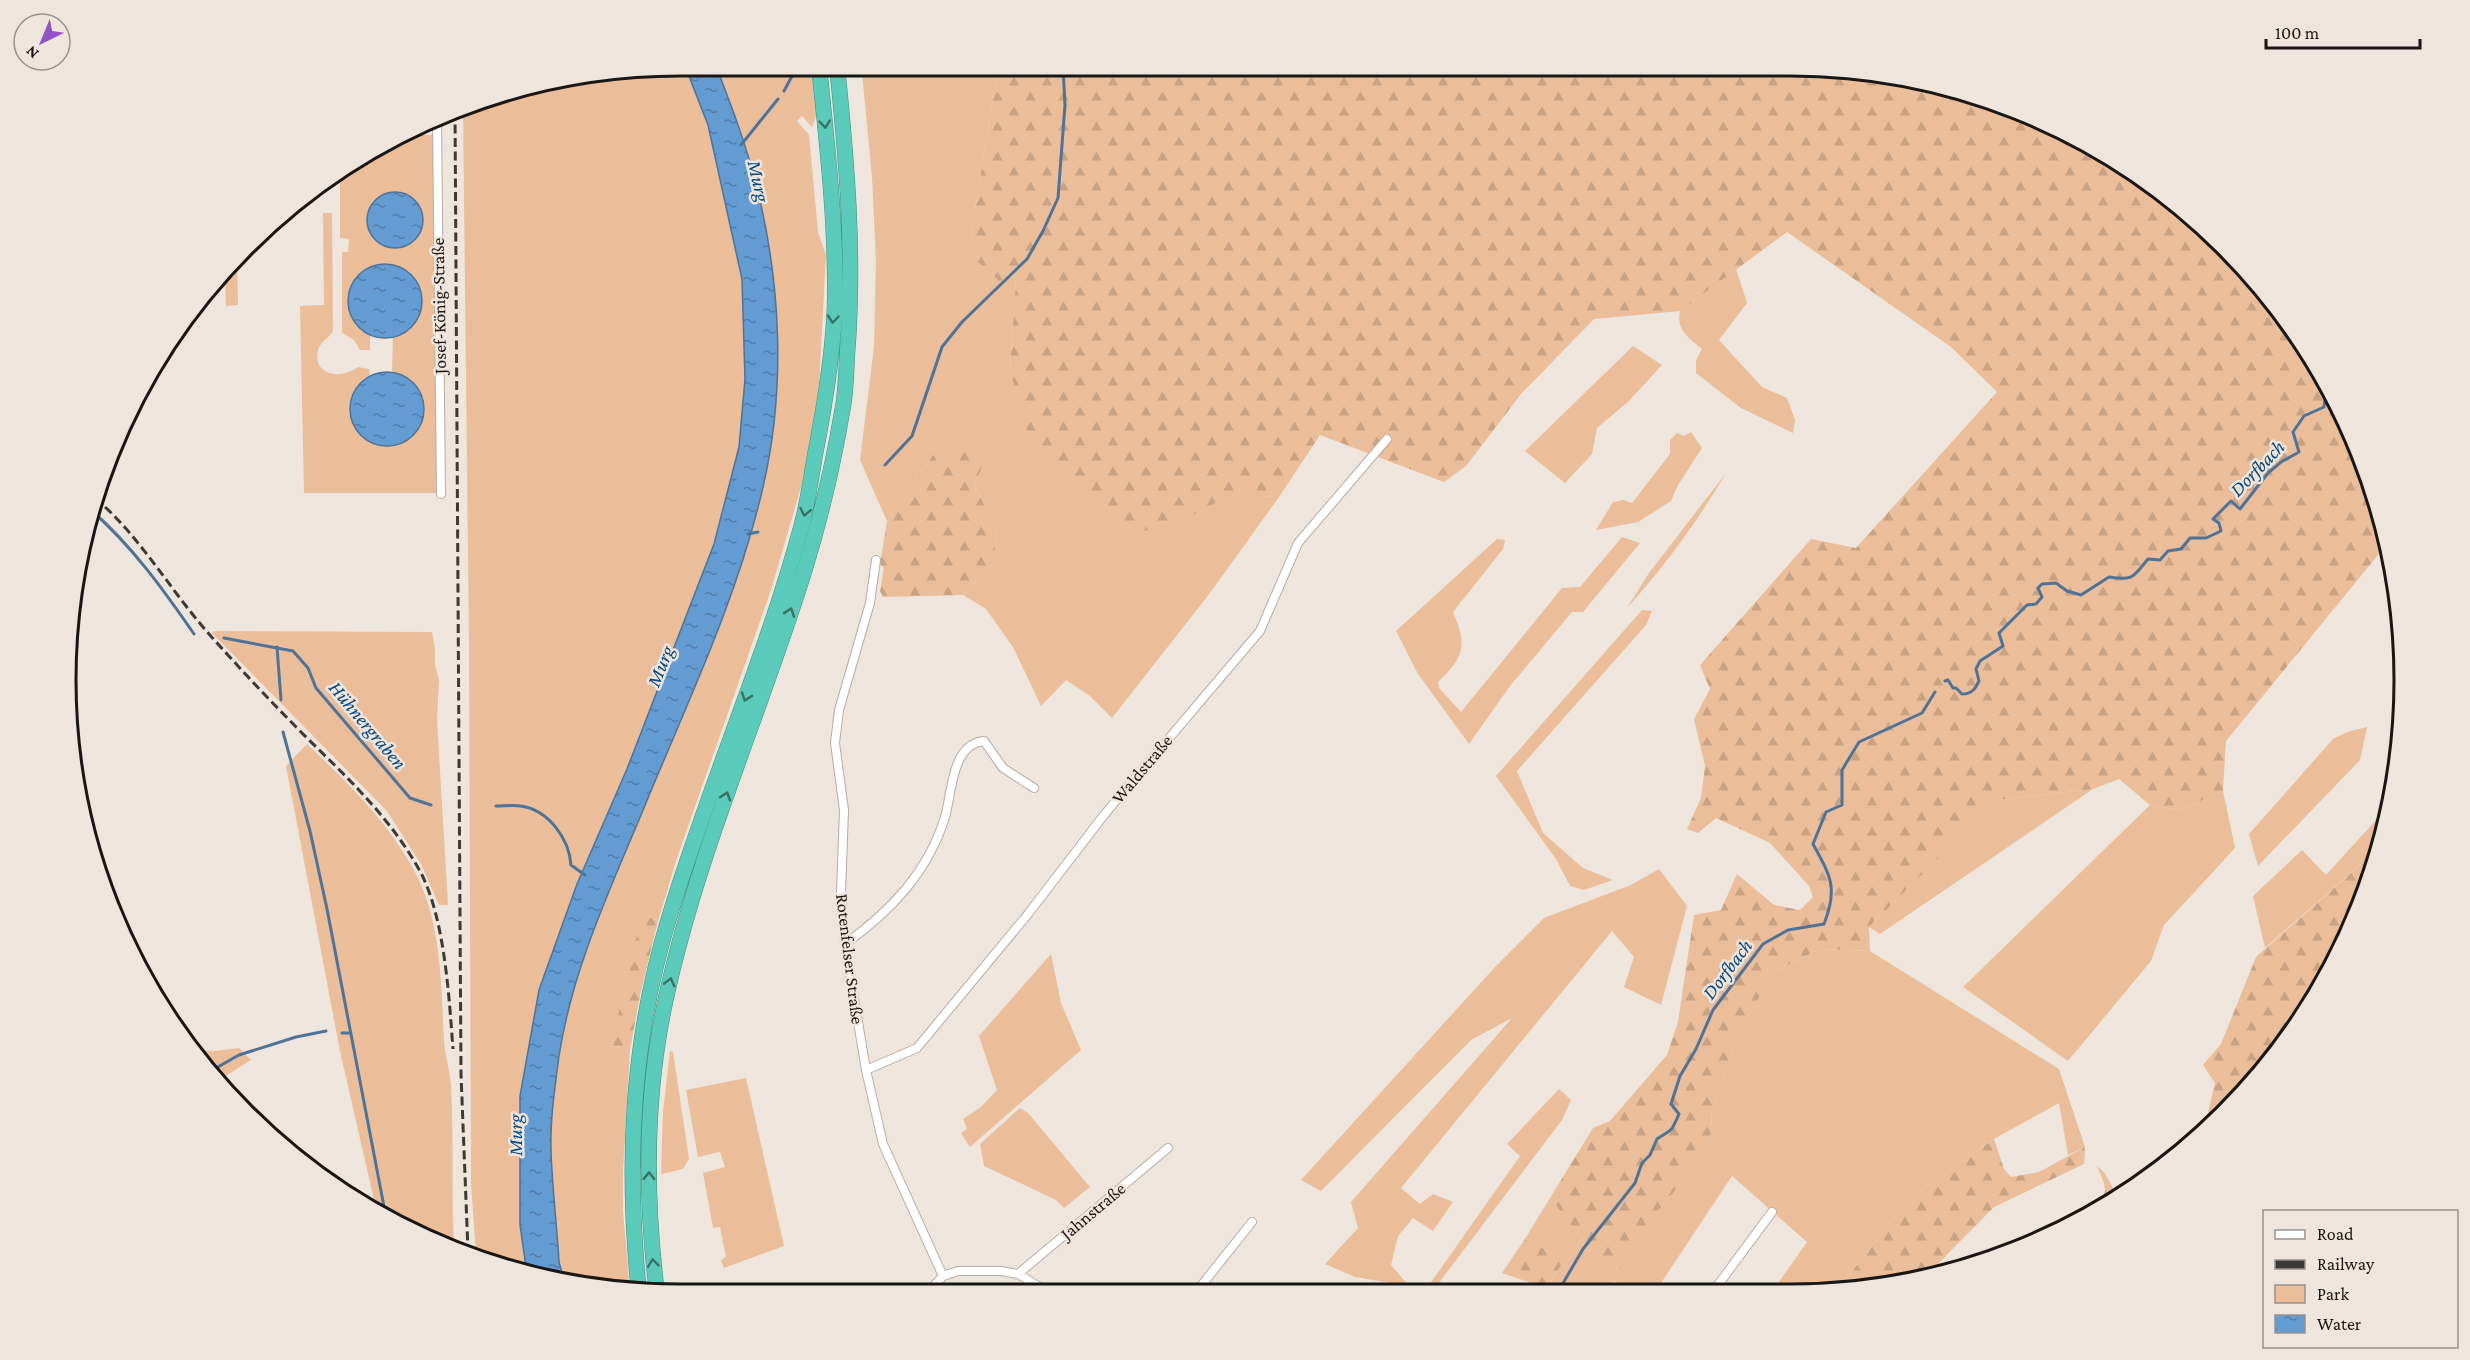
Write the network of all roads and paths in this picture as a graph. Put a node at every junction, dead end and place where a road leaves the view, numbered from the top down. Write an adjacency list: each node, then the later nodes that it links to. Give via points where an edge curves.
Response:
1 (820, 76): 15 (highway, one-way to 15, via 830,174 835,300 825,401 803,522 668,919 648,1001 635,1082 631,1170)
2 (838, 76): 16 (highway, one-way to 2, via 648,1171 665,1001 684,921 804,572 843,409 852,303 849,188)
3 (437, 128): 5 (street, Josef-König-Straße)
4 (1387, 439): 9 (street, Waldstraße, via 1298,543 1260,631 1104,815 1028,914 917,1048)
5 (441, 494)
6 (876, 560): 8 (street, Rotenfelser Straße, via 870,603 838,710 835,742 844,810 841,893)
7 (1034, 788): 8 (street, via 1003,768 984,741 967,750 954,769 945,815 931,855 876,922)
8 (845, 944): 9 (street, Rotenfelser Straße)
9 (866, 1070): 14 (street, Rotenfelser Straße, via 882,1144)
10 (1168, 1148): 13 (street, Jahnstraße)
11 (1772, 1212): 20 (street)
12 (1252, 1222): 19 (street)
13 (1018, 1274): 14 (street, via 969,1271); 18 (street)
14 (943, 1276): 17 (street)
15 (638, 1282)
16 (656, 1283)
17 (936, 1284)
18 (1034, 1284)
19 (1203, 1284)
20 (1719, 1284)

